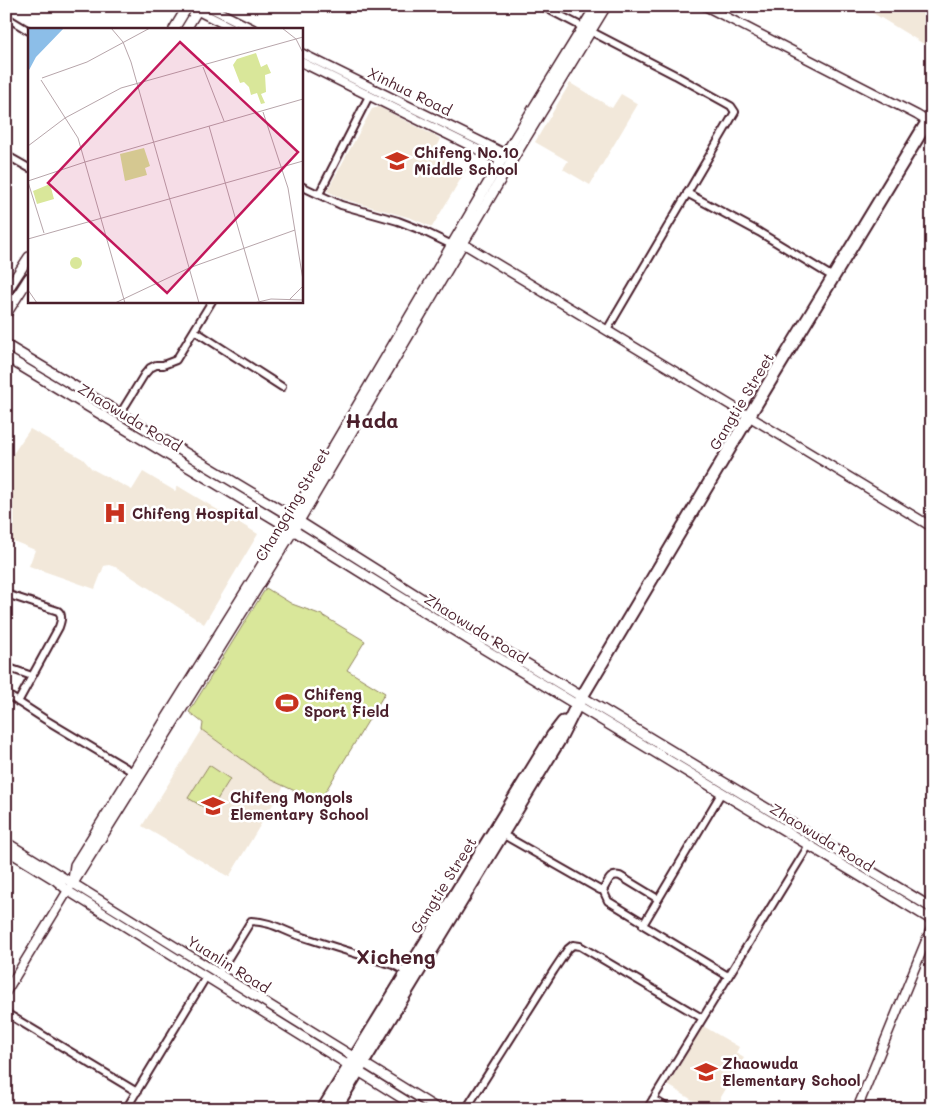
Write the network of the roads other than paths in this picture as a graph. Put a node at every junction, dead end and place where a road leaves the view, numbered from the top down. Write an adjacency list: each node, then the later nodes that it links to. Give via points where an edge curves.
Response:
1 (188, 6): 9 (main road)
2 (207, 6): 12 (street)
3 (542, 6): 14 (street)
4 (596, 6): 14 (main road, Changqing Street)
5 (606, 6): 14 (main road, Changqing Street)
6 (705, 6): 18 (street)
7 (199, 8): 10 (main road); 11 (street)
8 (6, 16): 13 (street)
9 (175, 28)
10 (187, 28)
11 (232, 28)
12 (250, 28)
13 (28, 30)
14 (587, 30): 20 (main road, Changqing Street); 23 (street, via 731,106 734,112); 25 (main road, Changqing Street)
15 (302, 54): 20 (street, Xinhua Road)
16 (302, 62): 17 (street, Xinhua Road)
17 (369, 96): 20 (street, Xinhua Road); 24 (street)
18 (930, 120): 27 (highway, Gangtie Street)
19 (6, 155): 21 (street)
20 (504, 158): 25 (main road, Changqing Street)
21 (28, 167)
22 (302, 186): 24 (street)
23 (687, 193): 27 (street, via 760,232); 32 (street)
24 (318, 194): 25 (street, via 341,205)
25 (457, 242): 32 (street); 39 (main road, Changqing Street)
26 (28, 259): 29 (main road)
27 (833, 277): 38 (highway, Gangtie Street)
28 (28, 280): 31 (main road)
29 (6, 292)
30 (211, 302): 33 (street)
31 (6, 314)
32 (607, 330): 38 (street)
33 (195, 331): 36 (street); 37 (street, via 176,360 150,368)
34 (6, 345): 37 (main road, Zhaowuda Road)
35 (6, 357): 41 (main road, Zhaowuda Road)
36 (282, 387)
37 (120, 414): 39 (main road, Zhaowuda Road)
38 (749, 416): 40 (street); 46 (highway, Gangtie Street)
39 (295, 519): 41 (main road, Changqing Street); 46 (main road, Zhaowuda Road)
40 (932, 527)
41 (289, 528): 46 (main road, Zhaowuda Road, via 484,649); 48 (main road, Changqing Street); 54 (main road, Changqing Street)
42 (6, 594): 44 (street, via 61,613 59,627)
43 (6, 667): 44 (street)
44 (32, 676): 47 (street)
45 (6, 694): 47 (street)
46 (580, 701): 49 (main road, Zhaowuda Road); 50 (highway, Gangtie Street); 57 (main road, Zhaowuda Road); 61 (highway, Gangtie Street, via 553,735)
47 (18, 702): 48 (street)
48 (133, 772): 54 (main road, Changqing Street, via 76,865)
49 (722, 792): 52 (main road, Zhaowuda Road); 56 (street)
50 (502, 834): 55 (street); 68 (highway, Gangtie Street)
51 (6, 842): 54 (street, Yuanlin Road)
52 (809, 845): 58 (main road, Zhaowuda Road); 63 (street)
53 (6, 850): 54 (street, Yuanlin Road)
54 (70, 887): 62 (street, Yuanlin Road); 64 (street, Yuanlin Road); 65 (street, Changqing Street)
55 (603, 890): 56 (street, via 615,874); 59 (street, via 608,900)
56 (658, 899): 59 (street)
57 (932, 908)
58 (932, 920)
59 (644, 923): 63 (street, via 642,925)
60 (932, 926): 79 (street)
61 (407, 972): 62 (street, via 274,924 251,921); 68 (highway, Gangtie Street)
62 (219, 973): 68 (street, Yuanlin Road)
63 (728, 976): 67 (street)
64 (206, 977): 68 (street, Yuanlin Road); 69 (street)
65 (6, 992)
66 (6, 1013): 69 (street)
67 (702, 1018): 70 (street); 76 (street, via 580,946 573,945)
68 (356, 1064): 72 (highway, Gangtie Street); 73 (highway, Gangtie Street); 74 (street, Yuanlin Road); 75 (street, Yuanlin Road)
69 (137, 1092): 71 (street)
70 (652, 1099): 77 (street); 78 (street)
71 (126, 1109)
72 (324, 1109)
73 (335, 1109)
74 (420, 1109)
75 (438, 1109)
76 (466, 1109)
77 (646, 1109)
78 (669, 1109)
79 (857, 1109)

